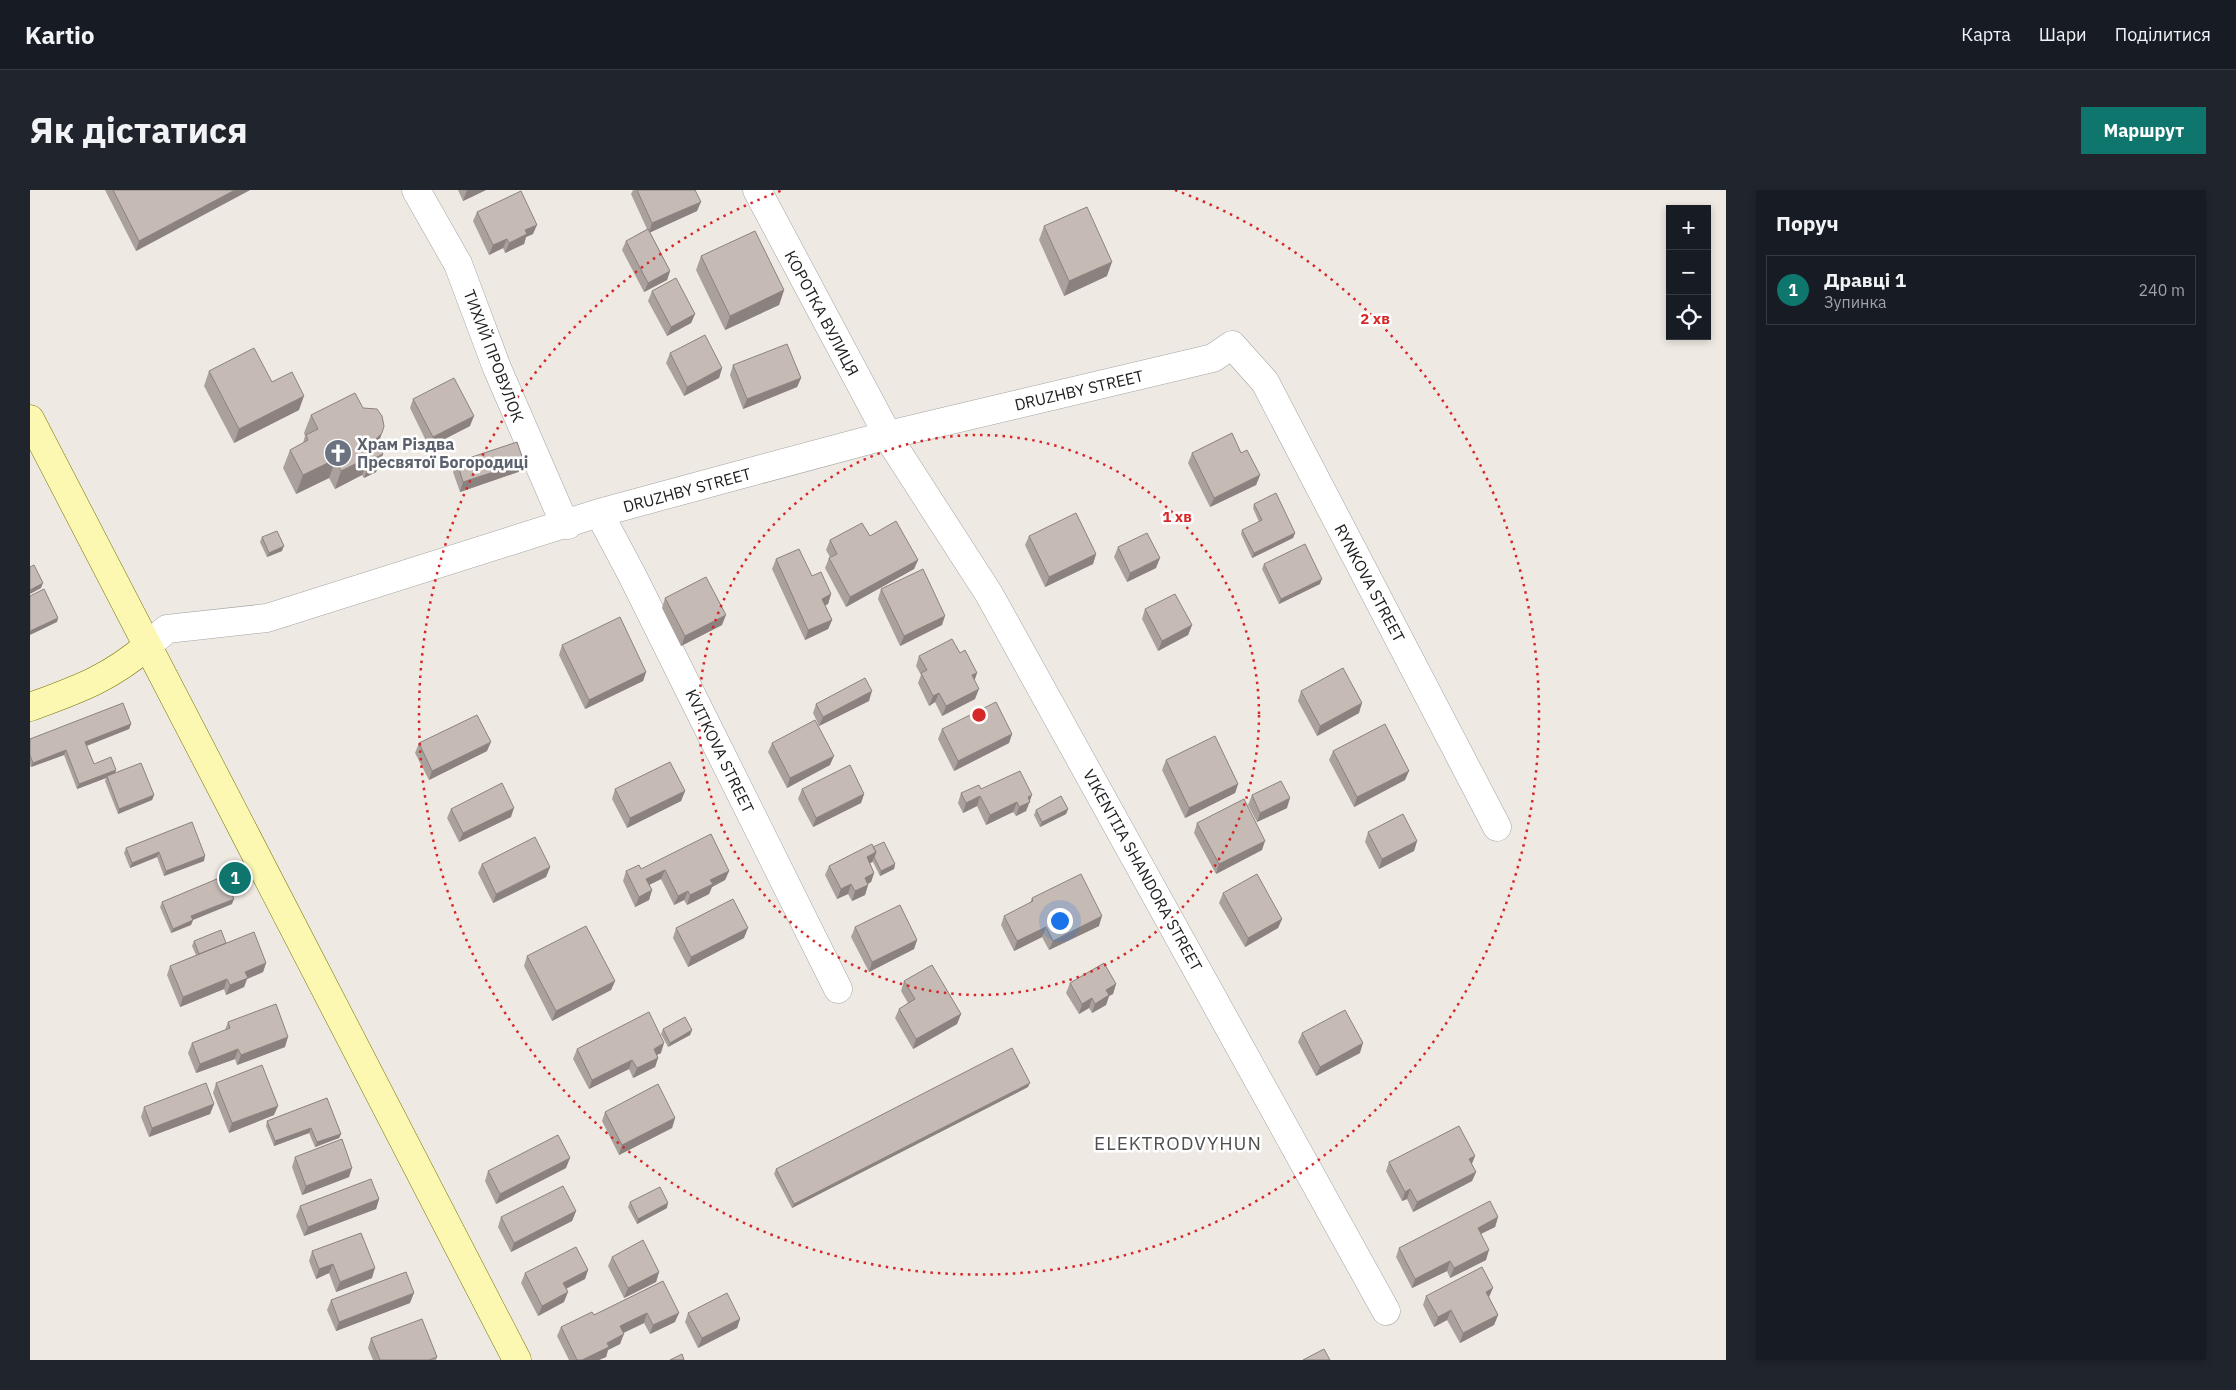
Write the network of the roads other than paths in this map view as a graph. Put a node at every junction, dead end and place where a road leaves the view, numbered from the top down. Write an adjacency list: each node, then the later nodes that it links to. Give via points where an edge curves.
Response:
1 (416, 190): 7 (street, ТИХИЙ ПРОВУЛОК, via 458,264 530,447)
2 (757, 190): 5 (street, КОРОТКА ВУЛИЦЯ)
3 (1232, 345): 5 (street, DRUZHBY STREET, via 1214,358); 10 (street, RYNKOVA STREET, via 1265,382)
4 (30, 419): 8 (main road)
5 (888, 435): 6 (street, DRUZHBY STREET); 12 (street, VIKENTIIA SHANDORA STREET, via 989,594)
6 (599, 514): 7 (street, DRUZHBY STREET); 11 (street, KVITKOVA STREET, via 632,574)
7 (568, 525): 8 (street, DRUZHBY STREET, via 267,618 167,629)
8 (147, 646): 9 (main road, via 90,685); 13 (main road, via 320,974)
9 (30, 707)
10 (1498, 827)
11 (838, 989)
12 (1386, 1312)
13 (517, 1360)

